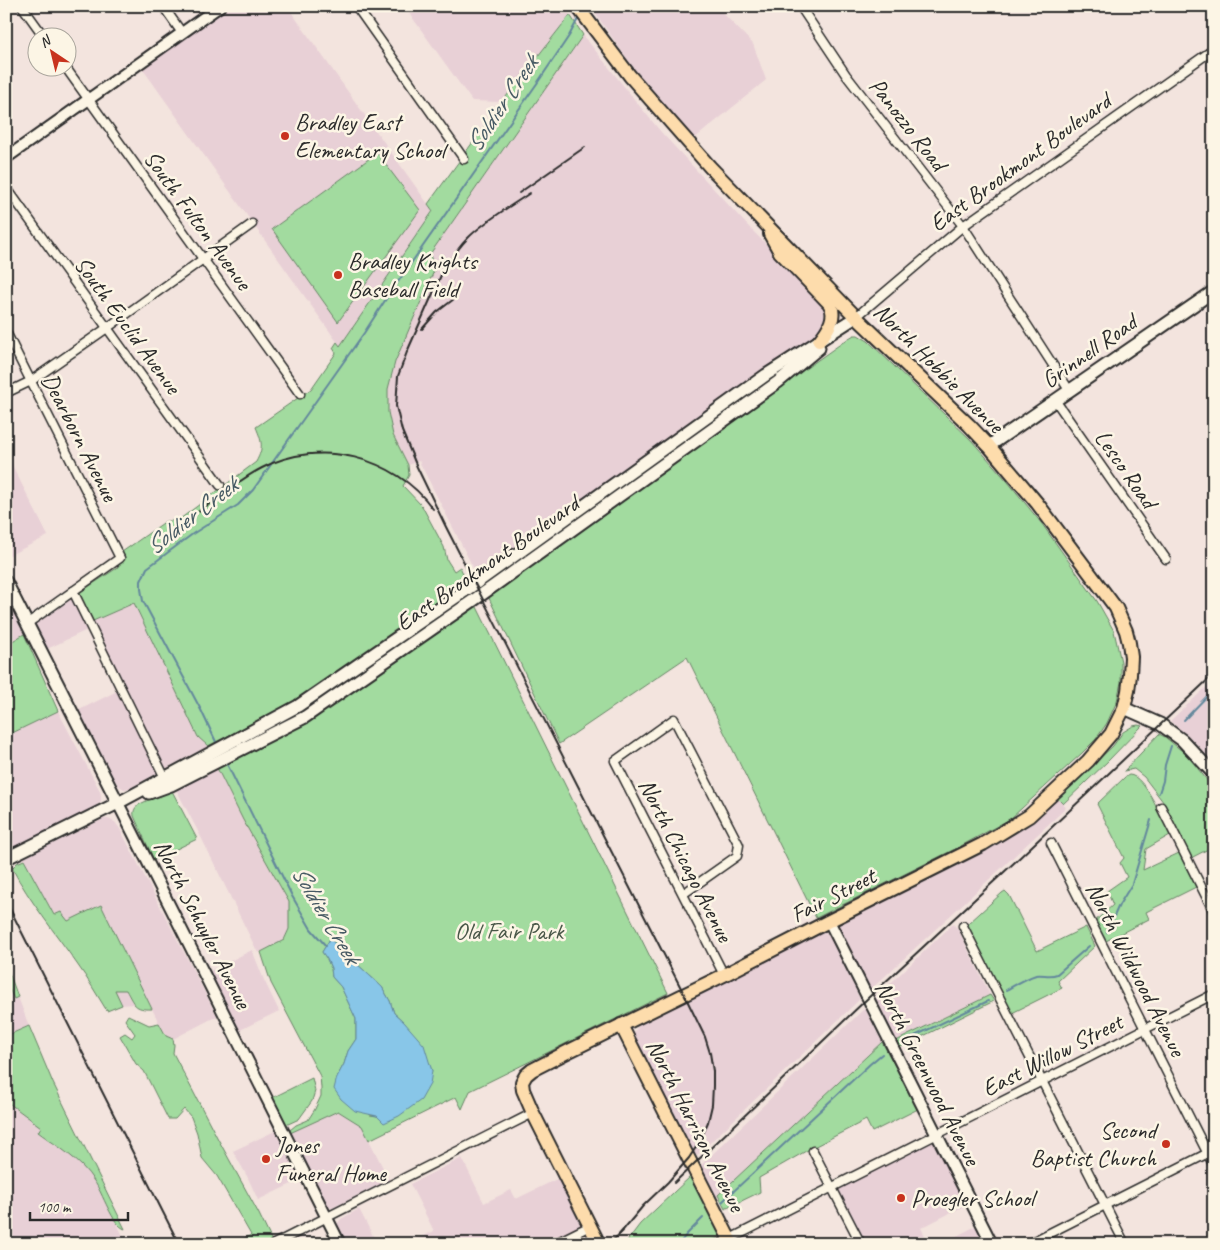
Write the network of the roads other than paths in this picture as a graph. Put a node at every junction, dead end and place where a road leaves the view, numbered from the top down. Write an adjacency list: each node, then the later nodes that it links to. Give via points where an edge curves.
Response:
1 (22, 6): 7 (street)
2 (163, 6): 8 (street)
3 (220, 6): 8 (street)
4 (356, 6): 13 (street)
5 (577, 6): 15 (main road, North Hobbie Avenue, via 642,90)
6 (800, 6): 17 (street, Panozzo Road, via 846,75)
7 (38, 28)
8 (182, 33): 11 (street)
9 (1214, 49): 17 (street, East Brookmont Boulevard)
10 (73, 78): 11 (street, South Fulton Avenue)
11 (89, 99): 12 (street); 18 (street, South Fulton Avenue)
12 (6, 158)
13 (464, 159)
14 (6, 187): 21 (street, South Euclid Avenue)
15 (765, 223): 20 (main road, North Hobbie Avenue); 23 (main road, via 780,252 832,307 829,328)
16 (252, 224): 18 (street)
17 (963, 226): 20 (street, East Brookmont Boulevard); 25 (street, Panozzo Road)
18 (203, 259): 21 (street); 27 (street, South Fulton Avenue)
19 (1214, 291): 25 (main road, Grinnell Road)
20 (856, 317): 23 (main road, East Brookmont Boulevard); 29 (main road, North Hobbie Avenue); 36 (main road, East Brookmont Boulevard, via 778,382 305,717)
21 (107, 328): 24 (street); 30 (street, South Euclid Avenue)
22 (6, 332): 24 (street, Dearborn Avenue)
23 (819, 341): 36 (main road, East Brookmont Boulevard, via 766,375 483,578 298,706)
24 (31, 381): 26 (street); 33 (street, Dearborn Avenue, via 120,558)
25 (1069, 390): 28 (main road, Grinnell Road)
26 (6, 393)
27 (300, 394)
28 (1055, 400): 29 (main road, Grinnell Road); 31 (street, Lesco Road)
29 (989, 446): 35 (main road, North Hobbie Avenue, via 1043,510 1122,619 1131,657)
30 (220, 485)
31 (1166, 559)
32 (6, 582): 34 (main road, North Schuyler Avenue)
33 (73, 591): 34 (street); 39 (street)
34 (28, 623): 40 (main road, North Schuyler Avenue)
35 (1124, 708): 38 (main road, via 1160,724 1182,740); 46 (main road, Fair Street, via 1110,734 1088,761 1029,816 984,844)
36 (228, 750): 37 (main road, East Brookmont Boulevard)
37 (214, 757): 39 (main road, East Brookmont Boulevard); 40 (main road, East Brookmont Boulevard, via 169,786)
38 (1214, 774)
39 (165, 778): 40 (main road, East Brookmont Boulevard)
40 (118, 803): 43 (main road, East Brookmont Boulevard); 60 (street, North Schuyler Avenue)
41 (1161, 807): 45 (street)
42 (1051, 843): 51 (street, North Wildwood Avenue)
43 (8, 858)
44 (683, 894): 44 (street, North Chicago Avenue, via 615,761 674,719 739,845 737,856); 48 (street, North Chicago Avenue)
45 (1214, 912)
46 (829, 921): 48 (main road, Fair Street); 54 (street, North Greenwood Avenue)
47 (963, 926): 52 (street)
48 (724, 975): 50 (main road, Fair Street)
49 (1214, 994): 51 (street, East Willow Street)
50 (621, 1025): 53 (main road, Fair Street, via 526,1075 522,1082 523,1090); 62 (main road, North Harrison Avenue)
51 (1145, 1029): 52 (street, East Willow Street); 56 (street, North Wildwood Avenue)
52 (1042, 1081): 54 (street, East Willow Street); 59 (street)
53 (533, 1113): 60 (street); 61 (main road)
54 (937, 1134): 58 (street, East Willow Street); 68 (street, North Greenwood Avenue)
55 (813, 1151): 58 (street)
56 (1211, 1152): 57 (street, North Wildwood Avenue); 59 (street)
57 (1214, 1166)
58 (832, 1187): 62 (street, East Willow Street); 67 (street)
59 (1106, 1204): 69 (street); 70 (street)
60 (327, 1217): 63 (street); 64 (street, North Schuyler Avenue)
61 (590, 1226): 65 (street); 66 (main road)
62 (727, 1242)
63 (274, 1244)
64 (340, 1244)
65 (554, 1244)
66 (599, 1244)
67 (861, 1244)
68 (992, 1244)
69 (1028, 1244)
70 (1125, 1244)

